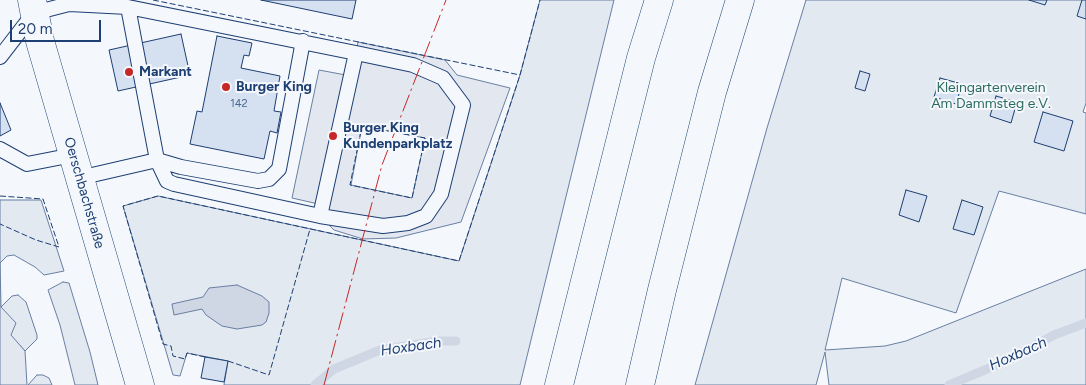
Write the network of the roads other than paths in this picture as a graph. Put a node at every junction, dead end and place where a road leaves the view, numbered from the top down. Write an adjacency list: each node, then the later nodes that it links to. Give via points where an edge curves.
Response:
1 (659, 0): 13 (main road, via 641,58)
2 (740, 0): 14 (main road, via 712,92)
3 (33, 6): 4 (lane); 7 (lane); 10 (main road, Oerschbachstraße)
4 (128, 7): 5 (lane); 9 (lane)
5 (303, 41): 6 (lane); 9 (lane, via 278,169 268,179 258,181 181,168)
6 (356, 53): 11 (lane); 11 (lane, via 413,65 443,78 463,105 441,194 426,216 408,223 383,226)
7 (0, 57)
8 (0, 149): 10 (lane, via 27,164)
9 (157, 160): 10 (lane); 11 (lane, via 167,181 174,184)
10 (76, 166): 12 (main road, Oerschbachstraße)
11 (320, 216)
12 (140, 385)
13 (559, 385)
14 (640, 385)

